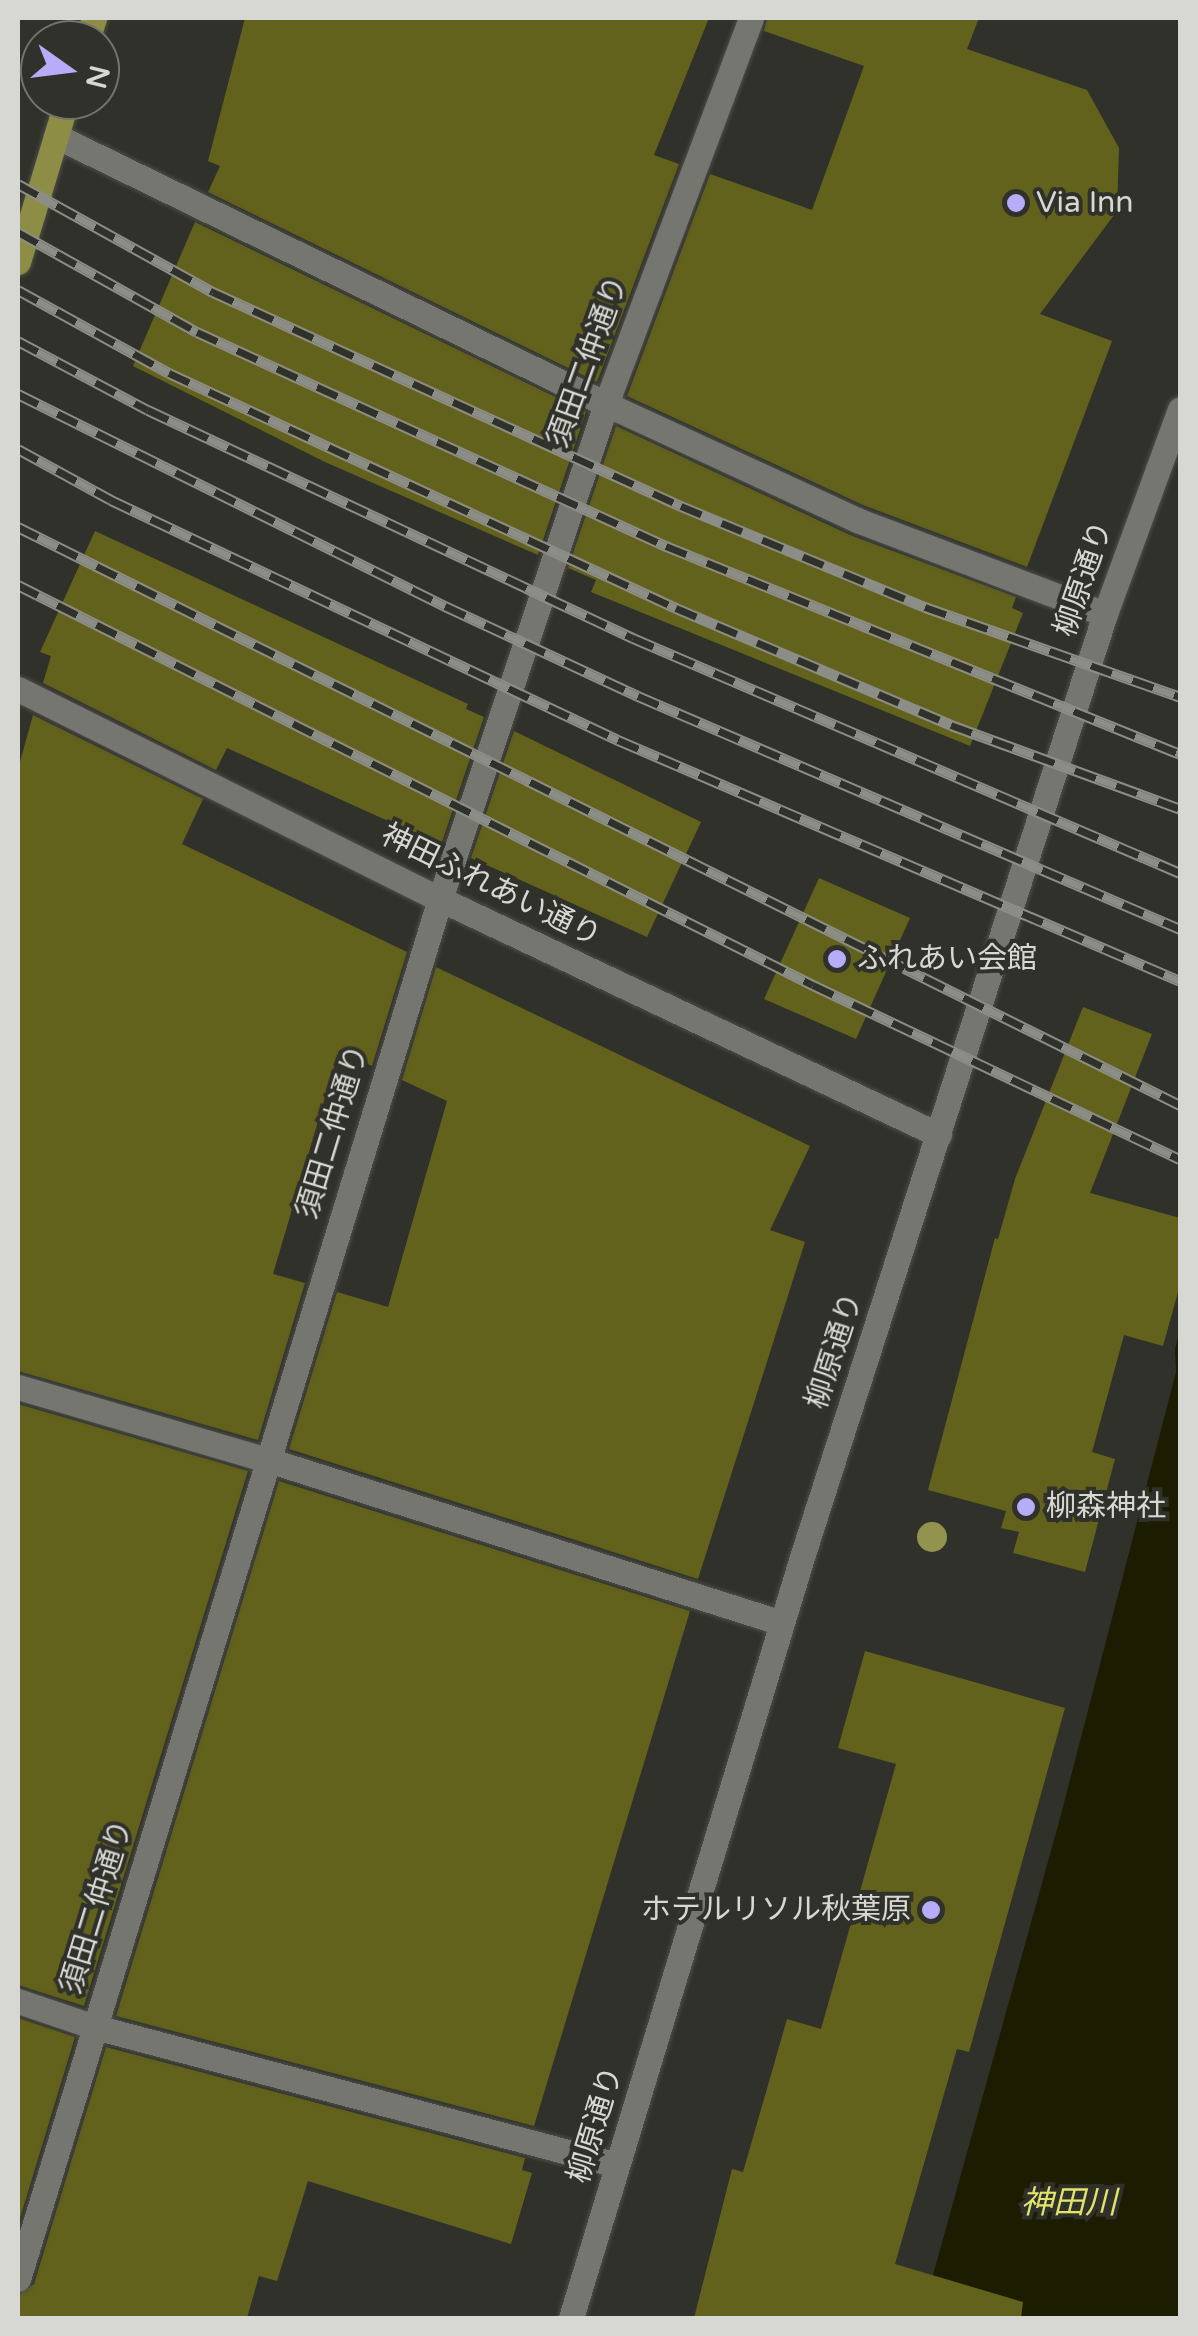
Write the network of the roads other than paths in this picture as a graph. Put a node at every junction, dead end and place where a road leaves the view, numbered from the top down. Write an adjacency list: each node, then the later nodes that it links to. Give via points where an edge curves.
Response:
1 (750, 18): 5 (street, 須田二仲通り)
2 (61, 120): 3 (main road)
3 (56, 136): 4 (main road); 5 (street)
4 (18, 262)
5 (606, 404): 7 (street, via 857,520); 9 (street, 須田二仲通り)
6 (1180, 410): 7 (street, 柳原通り)
7 (1105, 614): 10 (street, 柳原通り)
8 (18, 689): 9 (street, 神田ふれあい通り)
9 (440, 899): 10 (street, 神田ふれあい通り); 12 (street, 須田二仲通り)
10 (940, 1135): 13 (street, 柳原通り)
11 (18, 1387): 12 (street)
12 (266, 1460): 13 (street); 15 (street, 須田二仲通り)
13 (782, 1623): 16 (street, 柳原通り)
14 (18, 2001): 15 (street)
15 (95, 2026): 16 (street); 17 (street, 須田二仲通り)
16 (617, 2166): 18 (street, 柳原通り)
17 (18, 2279)
18 (571, 2318)

